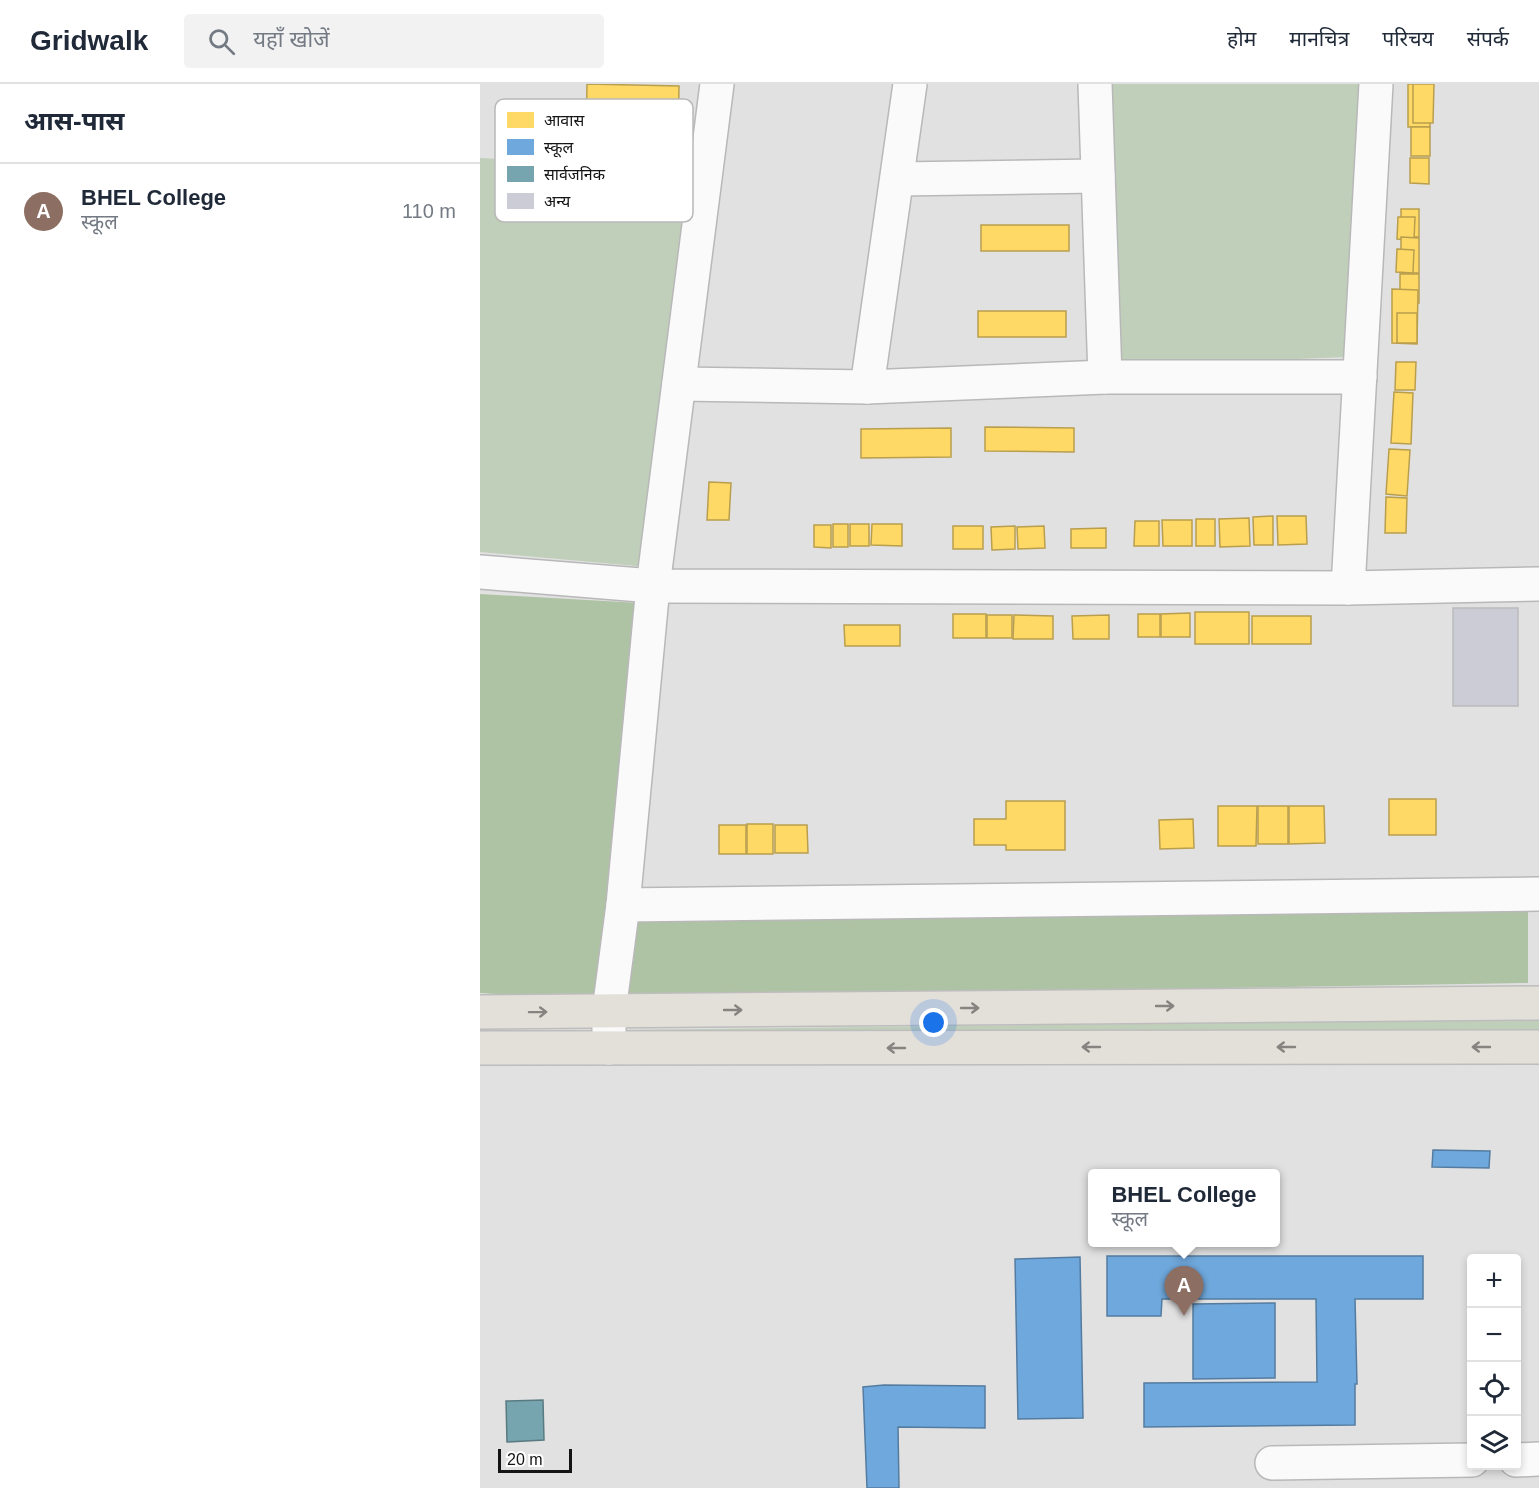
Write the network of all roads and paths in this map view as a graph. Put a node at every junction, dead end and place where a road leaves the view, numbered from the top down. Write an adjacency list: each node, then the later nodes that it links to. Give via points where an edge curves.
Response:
1 (717, 84): 9 (street)
2 (910, 84): 6 (street)
3 (1095, 84): 5 (street)
4 (1376, 84): 8 (street)
5 (1098, 176): 6 (street); 7 (street)
6 (898, 179): 10 (street)
7 (1105, 376): 8 (street); 10 (street)
8 (1360, 376): 14 (street)
9 (679, 384): 10 (street); 13 (street)
10 (867, 387)
11 (480, 572): 13 (street)
12 (1539, 584): 14 (street)
13 (653, 586): 14 (street); 16 (street)
14 (1348, 588)
15 (1539, 894): 16 (street)
16 (623, 905): 18 (street)
17 (1539, 1003): 18 (main road, one-way to 17)
18 (609, 1011): 19 (main road, one-way to 18); 22 (street)
19 (480, 1012)
20 (1539, 1047): 22 (main road, one-way to 22)
21 (480, 1048): 22 (main road)
22 (609, 1048)
23 (1539, 1459): 25 (street)
24 (1467, 1460): 26 (street)
25 (1521, 1460)
26 (1272, 1463)

